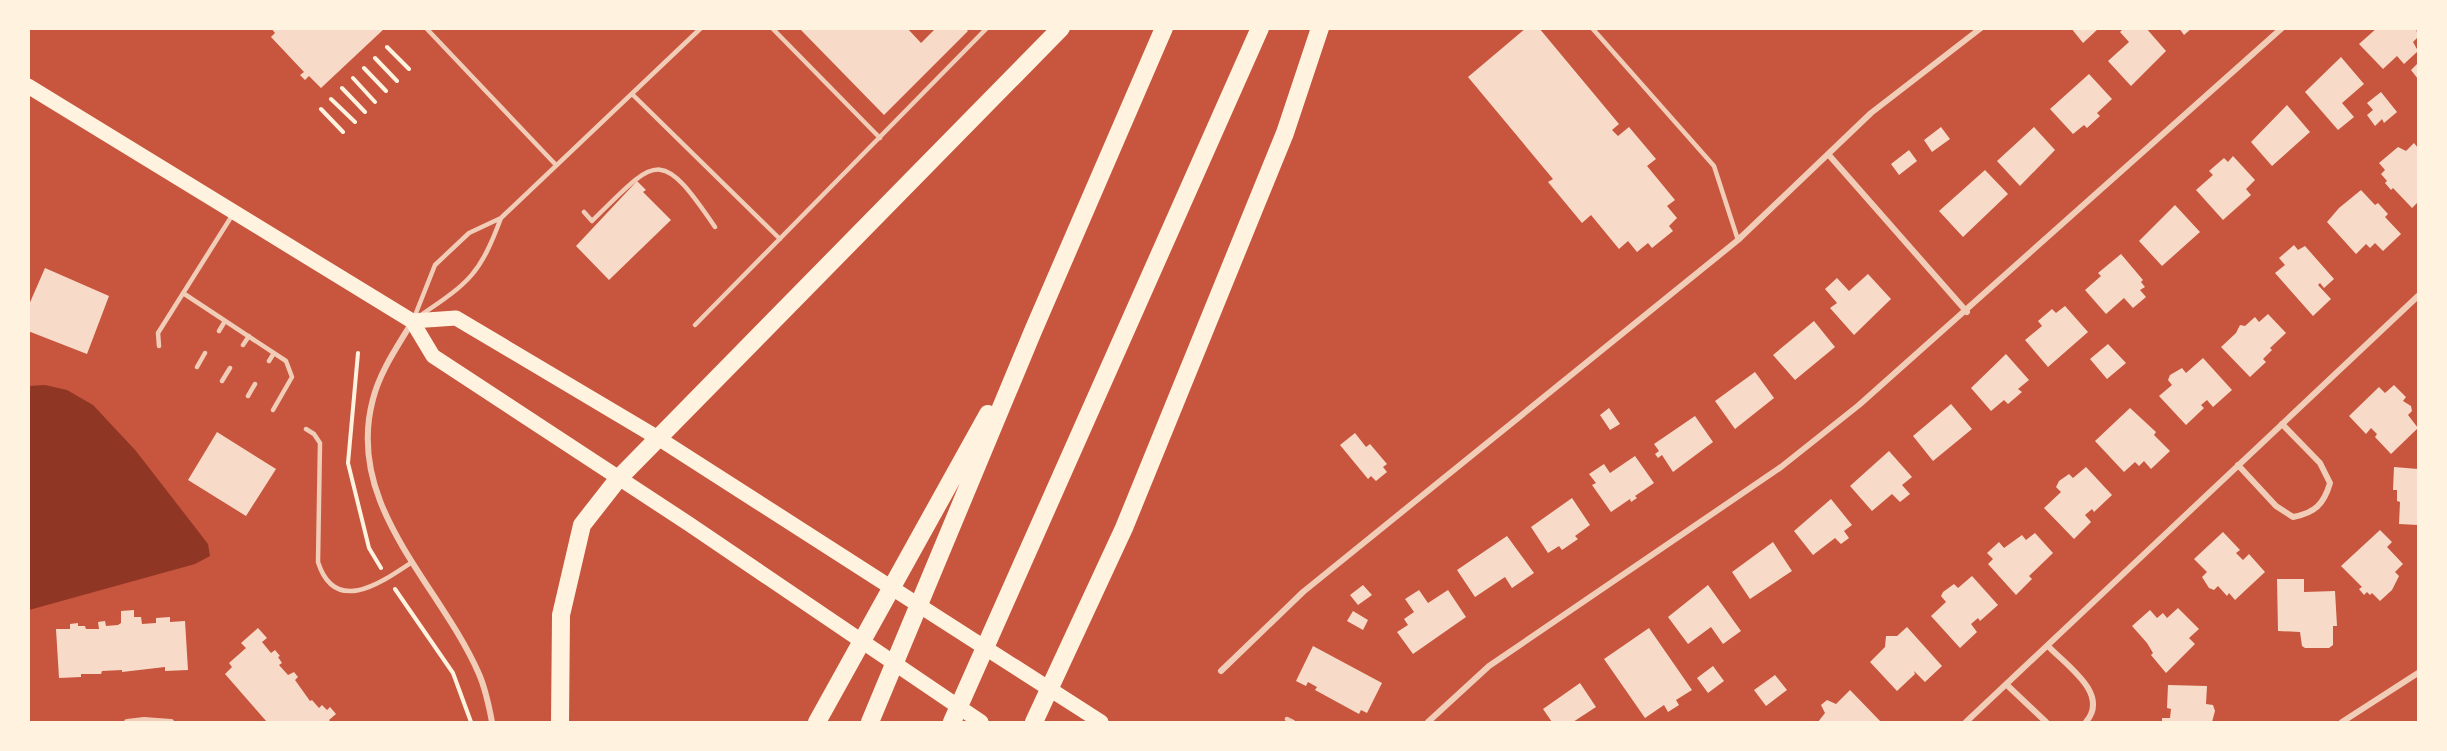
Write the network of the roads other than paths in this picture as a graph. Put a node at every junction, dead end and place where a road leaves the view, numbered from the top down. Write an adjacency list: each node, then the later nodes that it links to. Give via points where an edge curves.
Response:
1 (426, 28): 16 (lane)
2 (701, 28): 13 (lane)
3 (772, 28): 14 (lane)
4 (987, 28): 14 (lane)
5 (1061, 28): 45 (highway)
6 (1164, 28): 30 (highway)
7 (1260, 28): 61 (highway)
8 (1320, 28): 53 (highway, via 1285,133 1124,528)
9 (1592, 28): 22 (lane, via 1714,166)
10 (1981, 28): 15 (street, via 1871,113)
11 (2282, 28): 25 (street)
12 (28, 86): 17 (main road)
13 (632, 94): 16 (lane); 21 (lane)
14 (880, 138): 21 (lane)
15 (1828, 154): 22 (street); 25 (street)
16 (556, 165): 19 (lane)
17 (234, 212): 23 (lane); 27 (main road)
18 (584, 212): 20 (lane, via 592,221 633,180 651,169 663,168 693,194)
19 (501, 218): 27 (lane, via 487,255 464,286); 27 (lane, via 470,233 435,265)
20 (715, 227)
21 (780, 239): 28 (lane)
22 (1738, 240): 50 (street, via 1303,592)
23 (183, 293): 26 (lane); 33 (lane, via 158,333)
24 (2418, 296): 43 (street)
25 (1967, 312): 66 (street, via 1781,467 1489,666)
26 (225, 321): 29 (lane); 31 (lane)
27 (412, 321): 45 (main road, via 456,318); 47 (main road, via 433,356); 48 (street, via 383,372 367,436 376,493)
28 (695, 325)
29 (219, 331)
30 (1033, 332): 59 (highway); 60 (highway)
31 (249, 336): 32 (lane); 35 (lane)
32 (243, 345)
33 (159, 346)
34 (205, 353): 37 (lane)
35 (274, 353): 36 (lane); 42 (lane, via 286,361 292,377)
36 (269, 361)
37 (197, 367)
38 (230, 368): 39 (lane)
39 (222, 381)
40 (255, 384): 41 (lane)
41 (248, 396)
42 (273, 411)
43 (2282, 424): 46 (street); 46 (street, via 2320,463 2330,483 2325,500 2310,514 2293,517 2276,506)
44 (306, 429): 48 (lane, via 320,443 318,562 325,578 338,589 363,590)
45 (658, 438): 47 (highway); 53 (main road)
46 (2238, 465): 49 (street)
47 (618, 479): 58 (highway, via 582,525 561,615); 62 (main road)
48 (412, 562): 57 (street, via 479,674)
49 (2048, 646): 52 (street); 69 (street, via 2091,691 2095,702)
50 (1221, 671)
51 (2418, 673): 70 (street)
52 (2007, 685): 67 (street); 68 (street)
53 (1050, 691): 63 (highway); 64 (main road)
54 (1287, 719): 65 (lane)
55 (127, 723): 56 (street)
56 (171, 723)
57 (492, 723)
58 (560, 723)
59 (817, 723)
60 (870, 723)
61 (952, 723)
62 (981, 723)
63 (1034, 723)
64 (1101, 723)
65 (1293, 723)
66 (1428, 723)
67 (1966, 723)
68 (2046, 723)
69 (2086, 723)
70 (2342, 723)

